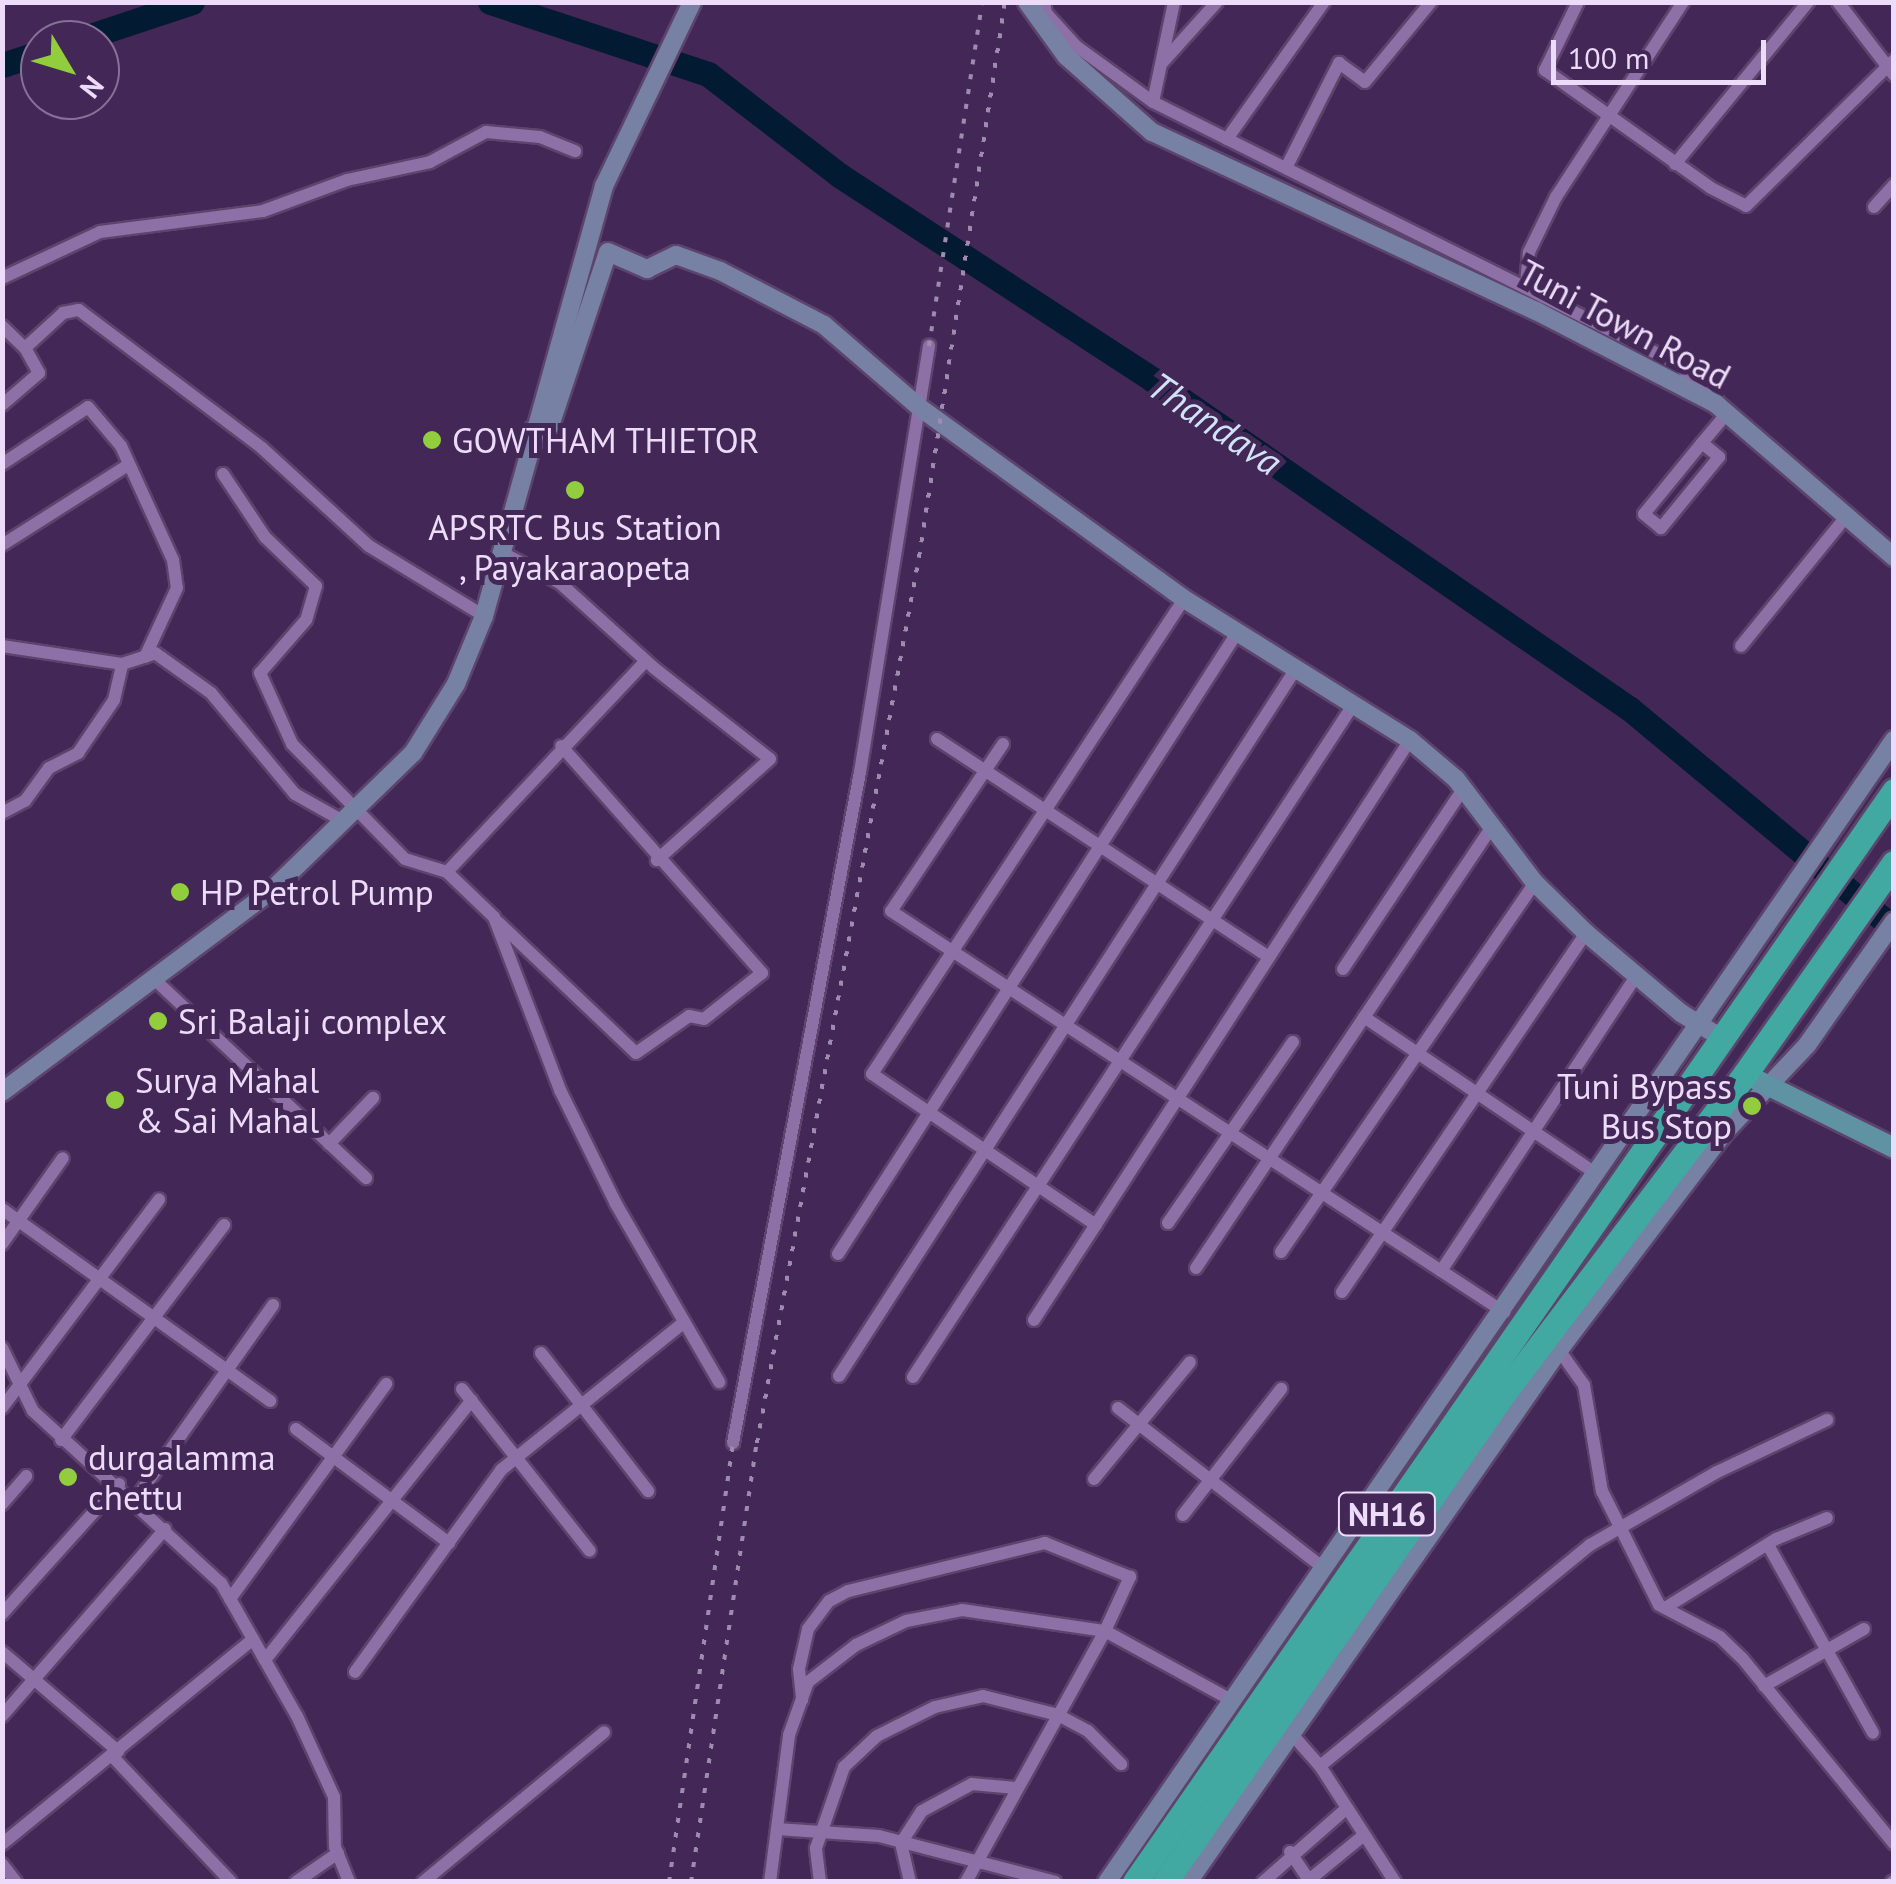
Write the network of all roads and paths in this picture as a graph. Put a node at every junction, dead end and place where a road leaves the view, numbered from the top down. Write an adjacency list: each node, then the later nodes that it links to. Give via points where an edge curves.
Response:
1 (692, 2): 30 (street, via 607,180)
2 (1027, 2): 29 (street, Tuni Town Road, via 1066,56 1152,132)
3 (1044, 2): 14 (street, via 1076,46)
4 (1174, 2): 12 (street)
5 (1217, 2): 12 (street)
6 (1324, 2): 16 (street)
7 (1431, 2): 19 (street, via 1365,82 1339,63)
8 (1578, 2): 15 (street, via 1544,70)
9 (1683, 2): 15 (street, via 1644,53)
10 (1808, 2): 18 (street)
11 (1838, 2): 13 (street)
12 (1161, 64): 14 (street)
13 (1891, 68): 18 (street, via 1746,206)
14 (1154, 102): 16 (street)
15 (1609, 118): 18 (street); 23 (street, via 1542,225 1529,252)
16 (1227, 139): 19 (street)
17 (575, 151): 22 (street, via 540,137 486,132 430,162 347,180 263,211 100,232)
18 (1675, 164)
19 (1286, 168): 23 (street)
20 (1894, 185): 21 (street)
21 (1874, 207)
22 (2, 278)
23 (1526, 285): 29 (street, via 1678,364)
24 (2, 326): 26 (street)
25 (928, 346): 28 (street)
26 (25, 348): 27 (street, via 39,373); 40 (street, via 63,312 79,310 262,448 370,546)
27 (2, 405)
28 (919, 407): 30 (street, via 824,325 720,271 676,254 647,269 608,252 550,426); 39 (street); 140 (street, via 860,772)
29 (1721, 409): 31 (street); 35 (street, Tuni Town Road)
30 (532, 430): 38 (street)
31 (1702, 444): 31 (street, via 1719,457 1662,528 1644,514)
32 (2, 464): 33 (street, via 88,407 122,446)
33 (128, 465): 36 (street); 44 (street, via 174,560 178,588)
34 (223, 474): 57 (street, via 240,489 266,537 316,586 306,620 260,672 262,685 292,744)
35 (1846, 517): 37 (street, Tuni Town Road); 43 (street)
36 (2, 546)
37 (1890, 547)
38 (501, 552): 40 (street); 45 (street, via 560,583)
39 (1184, 599): 41 (street); 58 (street)
40 (484, 616): 57 (street, via 456,684 413,753)
41 (1238, 633): 47 (street); 62 (street)
42 (2, 646): 46 (street)
43 (1740, 646)
44 (145, 656): 46 (street); 60 (street, via 155,653 210,694 295,794)
45 (646, 661): 53 (street); 63 (street, via 770,760)
46 (122, 664): 59 (street, via 114,700 78,753 49,768 25,800)
47 (1295, 670): 48 (street); 66 (street)
48 (1353, 705): 50 (street); 69 (street)
49 (937, 739): 54 (street)
50 (1410, 740): 55 (street); 73 (street)
51 (1894, 740): 79 (street)
52 (1003, 744): 54 (street)
53 (561, 746): 63 (street); 65 (street)
54 (986, 771): 58 (street); 72 (street, via 890,910)
55 (1463, 789): 61 (street); 74 (street)
56 (1894, 790): 81 (highway, NH16)
57 (358, 807): 60 (street); 65 (street, via 405,859)
58 (1045, 810): 62 (street); 72 (street)
59 (2, 813)
60 (343, 821): 76 (street, via 272,890)
61 (1491, 828): 67 (street); 78 (street)
62 (1100, 846): 66 (street); 77 (street)
63 (657, 860): 68 (street, via 762,973 704,1019 689,1016 636,1053)
64 (1894, 863): 85 (highway, NH16, via 1786,1016)
65 (446, 872): 68 (street)
66 (1157, 883): 69 (street); 80 (street)
67 (1536, 884): 71 (street); 83 (street)
68 (494, 918): 120 (street, via 561,1092)
69 (1212, 920): 73 (street); 84 (street)
70 (1894, 921): 85 (street, via 1807,1044)
71 (1586, 933): 75 (street); 87 (street)
72 (952, 951): 77 (street); 90 (street, via 872,1074)
73 (1270, 957): 89 (street)
74 (1343, 969)
75 (1638, 973): 79 (street); 91 (street)
76 (154, 979): 86 (street); 93 (street)
77 (1009, 988): 80 (street); 90 (street)
78 (1364, 1017): 83 (street); 97 (street)
79 (1694, 1022): 81 (street); 98 (street)
80 (1065, 1025): 84 (street); 95 (street)
81 (1720, 1036): 206 (highway, NH16)
82 (1293, 1042): 92 (street)
83 (1419, 1054): 87 (street); 101 (street)
84 (1120, 1061): 89 (street); 100 (street)
85 (1755, 1079): 94 (main road); 122 (street); 207 (highway, NH16, via 1503,1394)
86 (2, 1092)
87 (1477, 1094): 91 (street); 108 (street)
88 (372, 1098): 93 (street)
89 (1178, 1098): 92 (street); 107 (street)
90 (929, 1112): 95 (street); 111 (street)
91 (1531, 1134): 98 (street); 113 (street)
92 (1230, 1135): 97 (street); 105 (street)
93 (329, 1144): 99 (street)
94 (1894, 1148)
95 (985, 1150): 100 (street); 126 (street)
96 (63, 1158): 104 (street)
97 (1266, 1162): 101 (street); 112 (street)
98 (1598, 1175): 117 (street)
99 (366, 1178)
100 (1039, 1186): 107 (street); 127 (street)
101 (1321, 1195): 108 (street); 110 (street)
102 (159, 1200): 114 (street)
103 (2, 1210): 104 (street)
104 (19, 1221): 109 (street); 114 (street)
105 (1168, 1223)
106 (224, 1224): 118 (street)
107 (1096, 1225): 119 (street)
108 (1383, 1232): 113 (street); 115 (street)
109 (2, 1244)
110 (1281, 1252)
111 (838, 1254)
112 (1196, 1268)
113 (1442, 1270): 117 (street)
114 (100, 1279): 118 (street); 130 (street)
115 (1342, 1292)
116 (274, 1305): 125 (street)
117 (1504, 1312): 158 (street)
118 (157, 1320): 125 (street); 139 (street)
119 (1034, 1320)
120 (683, 1323): 128 (street); 133 (street)
121 (2, 1348): 130 (street)
122 (1559, 1350): 154 (street, via 1584,1385 1602,1491); 176 (street)
123 (541, 1353): 133 (street)
124 (1190, 1362): 137 (street)
125 (230, 1372): 132 (street); 148 (street)
126 (839, 1376)
127 (913, 1378)
128 (719, 1382)
129 (386, 1384): 141 (street)
130 (22, 1388): 134 (street); 139 (street)
131 (1281, 1389): 145 (street)
132 (270, 1401)
133 (583, 1405): 142 (street); 147 (street)
134 (2, 1408)
135 (1118, 1408): 137 (street)
136 (1827, 1420): 154 (street, via 1717,1472)
137 (1138, 1424): 144 (street); 145 (street)
138 (296, 1430): 141 (street)
139 (60, 1440): 146 (street)
140 (733, 1443)
141 (332, 1456): 149 (street); 159 (street)
142 (519, 1457): 149 (street, via 467,1394); 155 (street, via 501,1470); 157 (street)
143 (26, 1476): 150 (street)
144 (1094, 1479)
145 (1210, 1482): 151 (street); 158 (street)
146 (119, 1484): 148 (street); 161 (street)
147 (648, 1491)
148 (136, 1500): 153 (street)
149 (390, 1500): 155 (street); 167 (street)
150 (2, 1504)
151 (1183, 1515)
152 (1827, 1518): 156 (street)
153 (165, 1529): 159 (street); 169 (street)
154 (1618, 1532): 160 (street); 180 (street, via 1590,1545)
155 (448, 1542): 168 (street)
156 (1768, 1545): 160 (street); 165 (street)
157 (590, 1551)
158 (1325, 1569): 172 (street)
159 (230, 1599): 164 (street)
160 (1665, 1608): 170 (street, via 1720,1638)
161 (2, 1614)
162 (1864, 1629): 165 (street)
163 (1105, 1631): 171 (street, via 962,1610 906,1621 856,1645 808,1682); 171 (street, via 1130,1578 1045,1543 900,1574 829,1601 808,1629); 172 (street); 173 (street)
164 (253, 1639): 167 (street); 178 (street)
165 (1826, 1649): 170 (street); 177 (street)
166 (2, 1652): 169 (street)
167 (264, 1660): 190 (street, via 334,1797)
168 (355, 1672)
169 (35, 1681): 174 (street); 178 (street)
170 (1764, 1686): 188 (street)
171 (802, 1700): 183 (street, via 789,1735)
172 (1234, 1702): 205 (street)
173 (1058, 1715): 179 (street); 181 (street); 185 (street, via 983,1696 935,1707 877,1736 844,1768)
174 (2, 1716)
175 (604, 1732): 199 (street)
176 (1290, 1732): 180 (street); 208 (street)
177 (1872, 1733)
178 (115, 1754): 187 (street); 196 (street)
179 (1121, 1764)
180 (1320, 1766): 182 (street)
181 (1016, 1788): 186 (street, via 972,1784 946,1793 922,1811); 191 (street)
182 (1347, 1808): 184 (street); 189 (street)
183 (777, 1829): 185 (street); 200 (street)
184 (1364, 1835): 193 (street); 194 (street)
185 (819, 1836): 186 (street); 201 (street)
186 (901, 1843): 191 (street); 202 (street)
187 (2, 1844)
188 (1894, 1844)
189 (1290, 1852): 193 (street); 209 (street)
190 (338, 1854): 197 (street); 198 (street)
191 (977, 1860): 203 (street); 204 (street)
192 (2, 1864): 195 (street)
193 (1309, 1881)
194 (1393, 1881)
195 (16, 1882)
196 (231, 1882)
197 (296, 1882)
198 (349, 1882)
199 (423, 1882)
200 (770, 1882)
201 (820, 1882)
202 (910, 1882)
203 (966, 1882)
204 (1055, 1882)
205 (1107, 1882)
206 (1135, 1882)
207 (1165, 1882)
208 (1188, 1882)
209 (1263, 1882)

